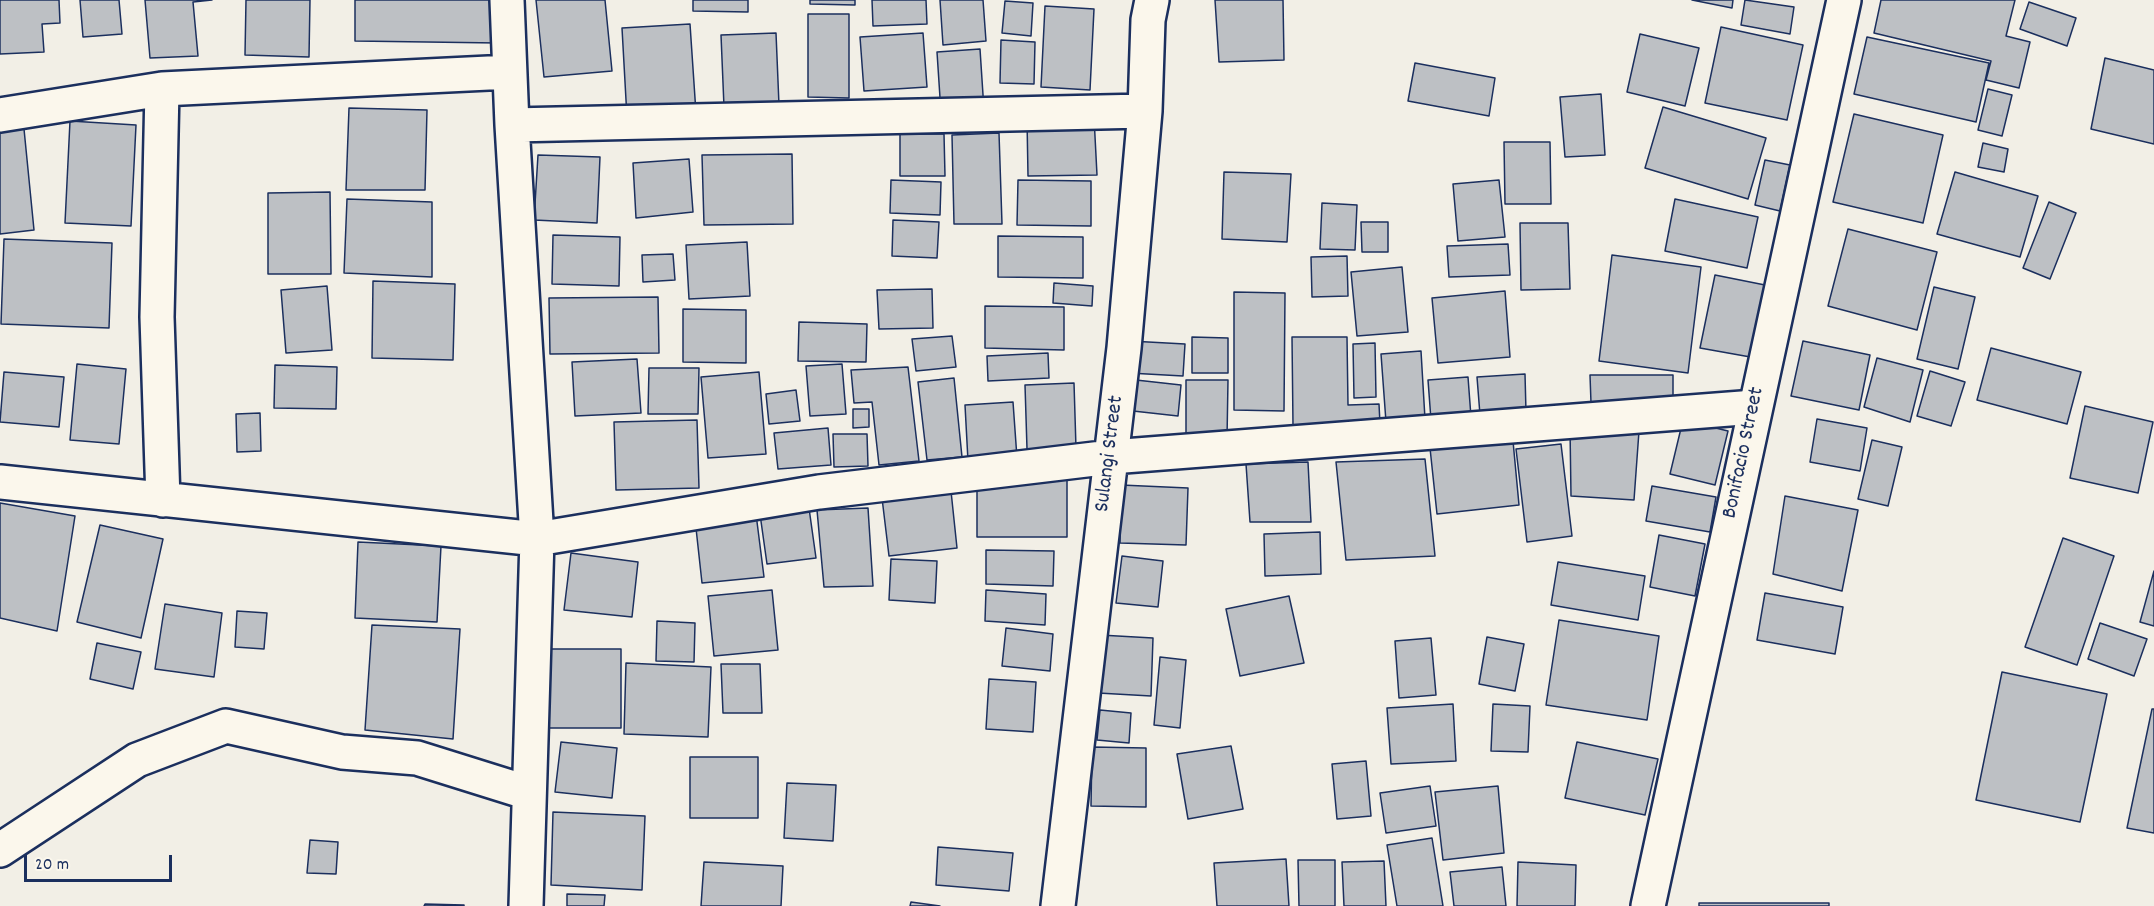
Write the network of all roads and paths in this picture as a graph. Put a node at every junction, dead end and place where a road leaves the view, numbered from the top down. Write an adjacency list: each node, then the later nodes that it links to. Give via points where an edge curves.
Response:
1 (507, 0): 4 (street)
2 (1152, 0): 6 (street, Sulangi Street)
3 (1844, 0): 9 (street, Bonifacio Street)
4 (509, 72): 5 (street); 8 (street)
5 (162, 89): 7 (street); 12 (street, via 157,317)
6 (1145, 111): 8 (street); 10 (street, Sulangi Street)
7 (0, 115)
8 (512, 125): 13 (street)
9 (1755, 407): 10 (street); 18 (street, Bonifacio Street)
10 (1111, 457): 13 (street, via 819,492); 17 (street, Sulangi Street)
11 (0, 482): 12 (street)
12 (163, 500): 13 (street)
13 (537, 539): 14 (street)
14 (530, 793): 15 (street, via 417,758 342,752 226,726 137,760); 16 (street)
15 (0, 850)
16 (526, 906)
17 (1058, 906)
18 (1648, 906)

